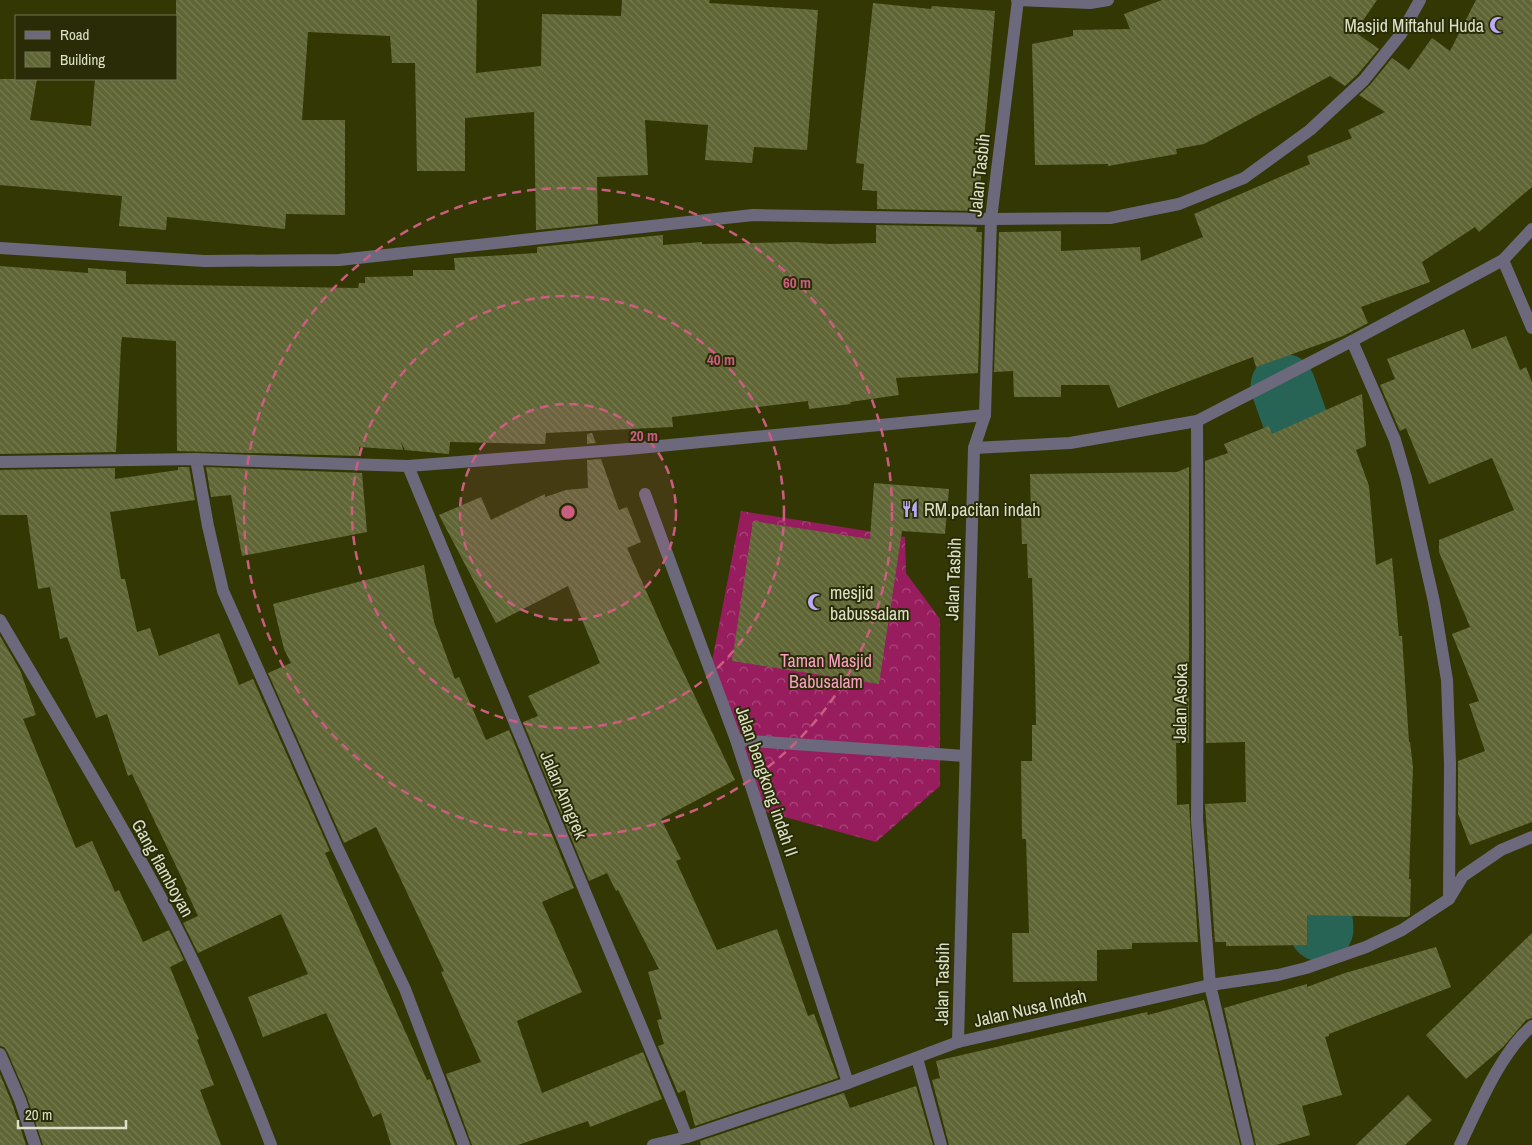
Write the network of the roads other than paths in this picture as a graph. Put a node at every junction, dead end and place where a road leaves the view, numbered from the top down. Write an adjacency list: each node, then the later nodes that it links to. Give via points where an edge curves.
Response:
1 (1017, 0): 2 (street, via 1090,4); 4 (street, Jalan Tasbih)
2 (1108, 0)
3 (1420, 0): 4 (street, via 1401,34 1364,80 1310,130 1244,178 1179,204 1110,218)
4 (991, 219): 6 (street, via 753,215 339,260 204,261); 10 (street, Jalan Tasbih)
5 (1532, 229): 7 (street)
6 (0, 248)
7 (1503, 260): 8 (street); 9 (street)
8 (1532, 328)
9 (1352, 341): 11 (street); 21 (street, via 1395,440 1434,602 1447,680)
10 (985, 415): 12 (street, Jalan Tasbih); 15 (street)
11 (1197, 421): 12 (street, via 1070,442); 22 (street, Jalan Asoka, via 1197,820)
12 (974, 448): 19 (street, Jalan Tasbih)
13 (196, 459): 14 (street); 15 (street); 31 (street, via 223,591 337,847 405,989)
14 (0, 462)
15 (408, 466): 28 (street, Jalan Anngrek)
16 (645, 494): 18 (street, Jalan bengkong indah II)
17 (0, 620): 30 (street, Gang flamboyan, via 158,893 206,988)
18 (736, 740): 19 (street); 27 (street, Jalan bengkong indah II)
19 (966, 756): 24 (street, Jalan Tasbih)
20 (1532, 837): 21 (street, via 1500,850 1463,876)
21 (1449, 899): 22 (street, Jalan Nusa Indah, via 1402,930 1366,947 1306,968)
22 (1210, 986): 24 (street, Jalan Nusa Indah); 34 (street, Jalan Asoka)
23 (1532, 1026): 35 (street, via 1505,1059)
24 (958, 1042): 26 (street, Jalan Nusa Indah)
25 (0, 1054): 29 (street)
26 (917, 1058): 27 (street, Jalan Nusa Indah); 33 (street)
27 (848, 1083): 28 (street, Jalan Nusa Indah)
28 (689, 1141): 32 (street, Jalan Nusa Indah)
29 (35, 1145)
30 (271, 1145)
31 (464, 1145)
32 (654, 1145)
33 (941, 1145)
34 (1248, 1145)
35 (1460, 1145)

